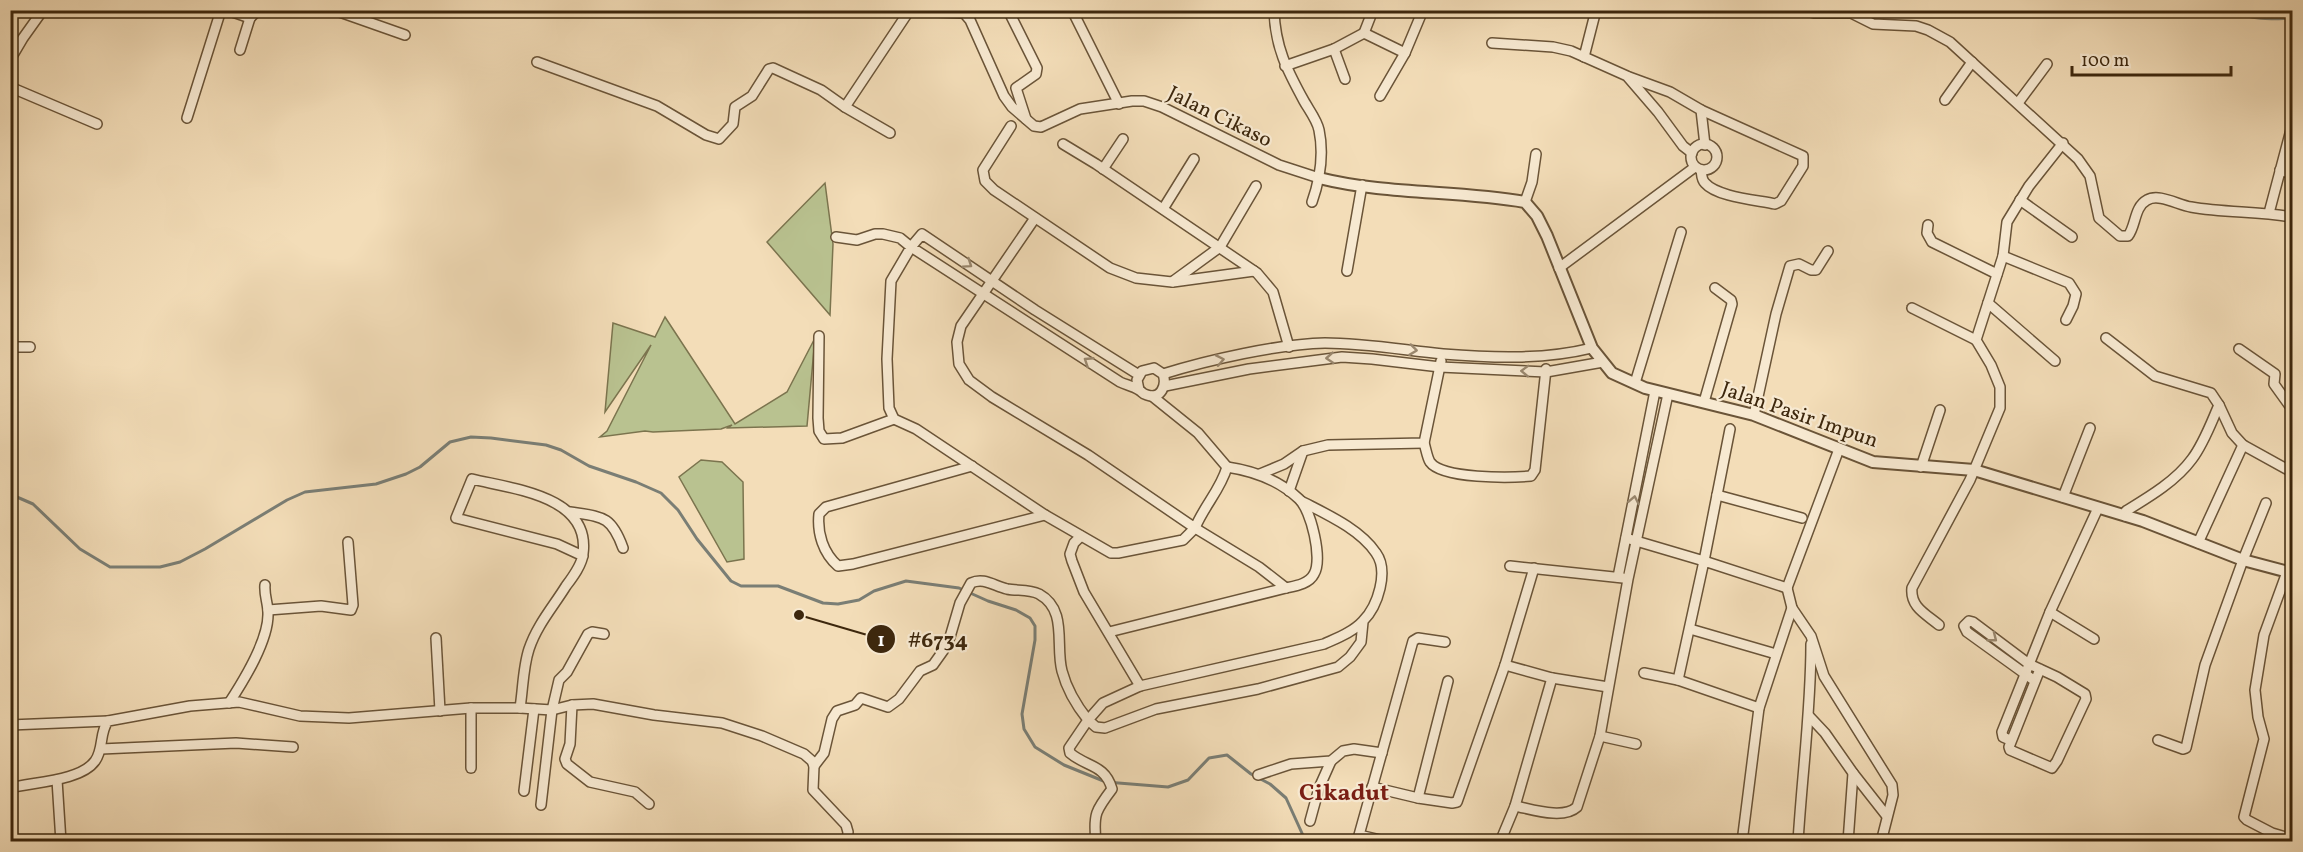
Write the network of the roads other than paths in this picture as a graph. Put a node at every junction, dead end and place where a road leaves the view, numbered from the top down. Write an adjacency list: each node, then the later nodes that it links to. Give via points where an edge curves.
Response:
1 (43, 10): 23 (street)
2 (221, 10): 37 (street)
3 (227, 10): 15 (street)
4 (258, 10): 15 (street)
5 (334, 10): 17 (street)
6 (886, 10): 14 (street)
7 (1008, 10): 38 (street, via 1037,68 1036,74 1016,88)
8 (1072, 10): 34 (street)
9 (1274, 10): 27 (street, via 1277,45)
10 (1373, 10): 16 (street)
11 (1423, 10): 21 (street)
12 (1596, 10): 22 (street)
13 (1803, 10): 25 (street, via 1851,13 1873,24 1916,26 1950,42)
14 (909, 11): 35 (street); 38 (street, via 960,12 967,16 1004,96)
15 (250, 18): 20 (street)
16 (1364, 33): 19 (street); 21 (street)
17 (405, 35)
18 (1492, 43): 22 (street, via 1552,47)
19 (1334, 49): 27 (street); 29 (street)
20 (240, 50)
21 (1405, 53): 31 (street)
22 (1584, 57): 28 (street)
23 (10, 60)
24 (537, 62): 35 (street, via 657,106 715,139 733,124 735,106 752,96 773,68 821,90)
25 (1972, 62): 32 (street); 33 (street)
26 (2047, 64): 33 (street)
27 (1285, 66): 54 (street, via 1318,127)
28 (1627, 76): 36 (street, via 1670,92); 47 (street)
29 (1345, 79)
30 (10, 87): 39 (street)
31 (1380, 96)
32 (1945, 100)
33 (2018, 102): 44 (street)
34 (1119, 104): 38 (street, Jalan Cikaso, via 1071,112 1041,128); 54 (street, Jalan Cikaso, via 1153,104 1280,165)
35 (845, 107): 42 (street)
36 (1701, 110): 46 (street); 51 (street, via 1803,156 1804,160 1781,201 1775,204 1710,188)
37 (187, 118)
38 (1027, 122)
39 (97, 124)
40 (1011, 126): 63 (street, via 983,170 983,177 994,190)
41 (2292, 126): 52 (street)
42 (890, 133)
43 (1123, 139): 50 (street)
44 (2063, 143): 57 (street); 61 (street, via 2090,176 2099,218 2120,236 2128,236 2138,210 2151,198 2192,207)
45 (1063, 144): 50 (street)
46 (1705, 144): 47 (street); 51 (street, via 1714,149 1717,159 1711,168)
47 (1692, 153): 51 (street)
48 (1536, 154): 59 (street)
49 (1194, 159): 60 (street)
50 (1103, 168): 60 (street)
51 (1698, 168): 72 (street)
52 (2280, 170): 53 (street); 61 (street)
53 (2292, 174)
54 (1320, 178): 55 (street); 58 (street)
55 (1362, 185): 59 (street); 74 (street)
56 (1256, 186): 69 (street)
57 (2020, 200): 67 (street); 71 (street, via 2007,222)
58 (1312, 202)
59 (1525, 202): 72 (street, Jalan Pasir Impun, via 1548,236)
60 (1163, 209): 69 (street)
61 (2269, 213): 62 (street)
62 (2292, 217)
63 (1035, 218): 76 (street); 77 (street, via 1110,268 1136,278)
64 (1928, 225): 75 (street, via 1932,242)
65 (1681, 232): 99 (street)
66 (836, 237): 68 (street, via 857,240 883,234 900,238)
67 (2072, 237)
68 (911, 247): 76 (street, one-way to 76, via 922,234); 79 (street); 110 (street, via 891,281 888,305 889,408)
69 (1220, 247): 73 (street); 77 (street)
70 (1828, 251): 109 (street, via 1816,270 1799,264 1790,266)
71 (2003, 256): 75 (street); 82 (street, via 2069,283 2076,294)
72 (1559, 268): 89 (street, Jalan Pasir Impun)
73 (1254, 271): 77 (street); 88 (street, via 1273,292)
74 (1347, 271)
75 (1997, 274): 80 (street)
76 (991, 280): 79 (street); 98 (street)
77 (1172, 282)
78 (1714, 288): 105 (street, via 1732,304)
79 (983, 292): 101 (street, one-way to 79, via 1120,382); 136 (street, via 961,326 957,342 959,364 969,380)
80 (1988, 303): 85 (street); 93 (street)
81 (1912, 308): 85 (street)
82 (2066, 320)
83 (819, 336): 110 (street, via 818,418 824,439 842,438)
84 (2106, 338): 106 (street, via 2155,376 2211,393)
85 (1976, 340): 122 (street, via 2000,387 2000,408)
86 (10, 346): 87 (street)
87 (30, 347)
88 (1289, 347): 91 (street, one-way to 91, via 1324,343); 97 (street, one-way to 88)
89 (1592, 348): 92 (street); 94 (street, Jalan Pasir Impun)
90 (2239, 349): 107 (street, via 2275,374 2274,384)
91 (1442, 354): 92 (street); 95 (street)
92 (1546, 358): 96 (street)
93 (2055, 361)
94 (1603, 362): 96 (street); 99 (street, Jalan Pasir Impun, via 1612,373)
95 (1440, 367): 96 (street, one-way to 95); 100 (street, one-way to 100, via 1326,358); 115 (street)
96 (1546, 372): 115 (street, via 1535,470 1531,476 1441,471 1429,462)
97 (1163, 374): 98 (street, via 1154,368); 100 (street)
98 (1138, 375): 101 (street)
99 (1635, 383): 102 (street, Jalan Pasir Impun)
100 (1165, 386): 104 (street)
101 (1139, 390): 104 (street)
102 (1656, 391): 103 (street, Jalan Pasir Impun); 113 (street)
103 (1668, 394): 105 (street, Jalan Pasir Impun); 114 (street)
104 (1152, 396): 121 (street, via 1198,433)
105 (1704, 402): 109 (street, Jalan Pasir Impun)
106 (2219, 405): 116 (street, via 2232,433); 133 (street, via 2192,459 2165,486 2126,511)
107 (2292, 409)
108 (1940, 410): 120 (street)
109 (1754, 415): 117 (street, Jalan Pasir Impun)
110 (894, 419): 119 (street)
111 (2090, 428): 127 (street)
112 (1730, 429): 126 (street)
113 (1647, 431): 114 (street); 139 (street, one-way to 113)
114 (1660, 434): 140 (street)
115 (1424, 443): 118 (street, via 1329,445)
116 (2243, 445): 123 (street); 142 (street)
117 (1839, 449): 120 (street, Jalan Pasir Impun, via 1873,462); 154 (street)
118 (1303, 451): 124 (street); 125 (street)
119 (972, 466): 132 (street); 132 (street, via 826,507 819,514 818,527 831,560 838,566 853,564)
120 (1921, 466): 122 (street, Jalan Pasir Impun)
121 (1227, 467): 124 (street); 136 (street)
122 (1974, 470): 127 (street, Jalan Pasir Impun); 159 (street, via 1912,588 1916,607)
123 (2292, 472)
124 (1260, 474): 125 (street)
125 (1289, 490): 128 (street)
126 (1717, 495): 135 (street); 146 (street)
127 (2063, 497): 130 (street, Jalan Pasir Impun)
128 (1301, 501): 153 (street, via 1309,514 1317,563 1314,574 1304,583); 158 (street, via 1337,521 1378,555 1383,573 1373,608)
129 (2266, 503): 145 (street)
130 (2098, 508): 133 (street, Jalan Pasir Impun); 157 (street)
131 (570, 512): 134 (street); 137 (street); 144 (street, via 534,495 472,479 456,518 556,544)
132 (1045, 515): 138 (street)
133 (2125, 516): 142 (street, Jalan Pasir Impun)
134 (596, 517): 137 (street); 143 (street, via 606,519 616,530)
135 (1802, 518)
136 (1196, 528): 138 (street, via 1183,540 1118,553 1104,550); 153 (street)
137 (583, 530): 144 (street)
138 (1081, 536): 161 (street, via 1070,554 1072,561 1084,592)
139 (1626, 538): 140 (street); 150 (street)
140 (1638, 541): 146 (street); 151 (street)
141 (348, 542): 156 (street, via 351,610 321,606)
142 (2198, 543): 145 (street, Jalan Pasir Impun)
143 (623, 548)
144 (583, 556): 182 (street, via 529,650)
145 (2243, 560): 149 (street, Jalan Pasir Impun); 193 (street, via 2205,665 2186,748)
146 (1704, 561): 154 (street); 160 (street)
147 (1510, 566): 148 (street)
148 (1534, 568): 150 (street); 168 (street)
149 (2290, 573): 214 (street, via 2264,635 2255,690 2264,740 2244,817)
150 (1618, 578): 151 (street)
151 (1628, 579): 178 (street)
152 (265, 585): 156 (street)
153 (1286, 588): 161 (street)
154 (1787, 588): 155 (street)
155 (1792, 609): 163 (street); 167 (street)
156 (268, 610): 179 (street, via 259,650)
157 (2050, 612): 165 (street); 169 (street)
158 (1363, 622): 177 (street, via 1324,644); 188 (street, via 1361,642 1338,667 1258,689 1156,709 1105,728)
159 (1939, 625)
160 (1690, 629): 167 (street); 174 (street)
161 (1109, 632): 177 (street)
162 (604, 634): 185 (street, via 588,634 559,680)
163 (1811, 636): 187 (street); 211 (street, via 1824,676 1892,785)
164 (436, 638): 186 (street)
165 (2094, 639)
166 (1445, 642): 197 (street, via 1418,638 1413,641)
167 (1776, 654): 183 (street)
168 (1504, 664): 173 (street); 207 (street, via 1457,801)
169 (2029, 664): 170 (street); 172 (street); 172 (street, one-way to 169, via 1967,632 1965,623 1973,622)
170 (2040, 669): 176 (street); 192 (street, via 2083,692 2086,699 2052,768 2010,750)
171 (1644, 673): 174 (street)
172 (2024, 675): 176 (street); 192 (street, via 2002,732 2003,738)
173 (1552, 678): 178 (street); 210 (street)
174 (1678, 680): 183 (street)
175 (1448, 681): 207 (street)
176 (2035, 681): 192 (street)
177 (1140, 686): 188 (street, via 1102,703)
178 (1608, 687): 191 (street)
179 (229, 703): 186 (street, via 252,704 300,716); 189 (street)
180 (572, 705): 185 (street); 199 (street, via 593,704 722,723 804,754); 208 (street, via 566,759 569,767 590,782 635,792)
181 (471, 708): 182 (street); 186 (street); 200 (street)
182 (520, 708): 184 (street)
183 (1759, 708): 220 (street)
184 (534, 709): 185 (street); 206 (street)
185 (552, 710): 209 (street)
186 (440, 711)
187 (1809, 716): 201 (street); 221 (street)
188 (1088, 720): 199 (street, via 1067,687 1061,669 1059,622 1045,598 1034,592 976,580 967,588 950,637 933,665 920,671 888,707 861,698 855,705 837,711 824,753); 217 (street, via 1069,748 1070,753 1095,765 1110,784 1096,810)
189 (108, 721): 190 (street); 196 (street)
190 (10, 725)
191 (1600, 736): 194 (street); 210 (street, via 1573,811)
192 (2010, 740)
193 (2158, 740)
194 (1636, 744)
195 (293, 747): 196 (street, via 236,743)
196 (101, 749): 203 (street, via 88,769)
197 (1382, 753): 198 (street, via 1354,749 1343,751); 204 (street)
198 (1331, 761): 202 (street, via 1291,764); 212 (street)
199 (814, 766): 216 (street, via 813,790 846,825)
200 (471, 768)
201 (1853, 773): 211 (street); 222 (street)
202 (1258, 775)
203 (57, 780): 205 (street); 215 (street)
204 (1372, 787): 207 (street); 213 (street)
205 (10, 788)
206 (524, 791)
207 (1418, 798)
208 (649, 804)
209 (541, 805)
210 (1515, 806): 219 (street)
211 (1886, 815): 223 (street)
212 (1310, 821)
213 (1358, 838): 218 (street)
214 (2292, 839)
215 (61, 842)
216 (847, 842)
217 (1095, 842)
218 (1389, 842)
219 (1500, 842)
220 (1742, 842)
221 (1798, 842)
222 (1848, 842)
223 (1881, 842)

